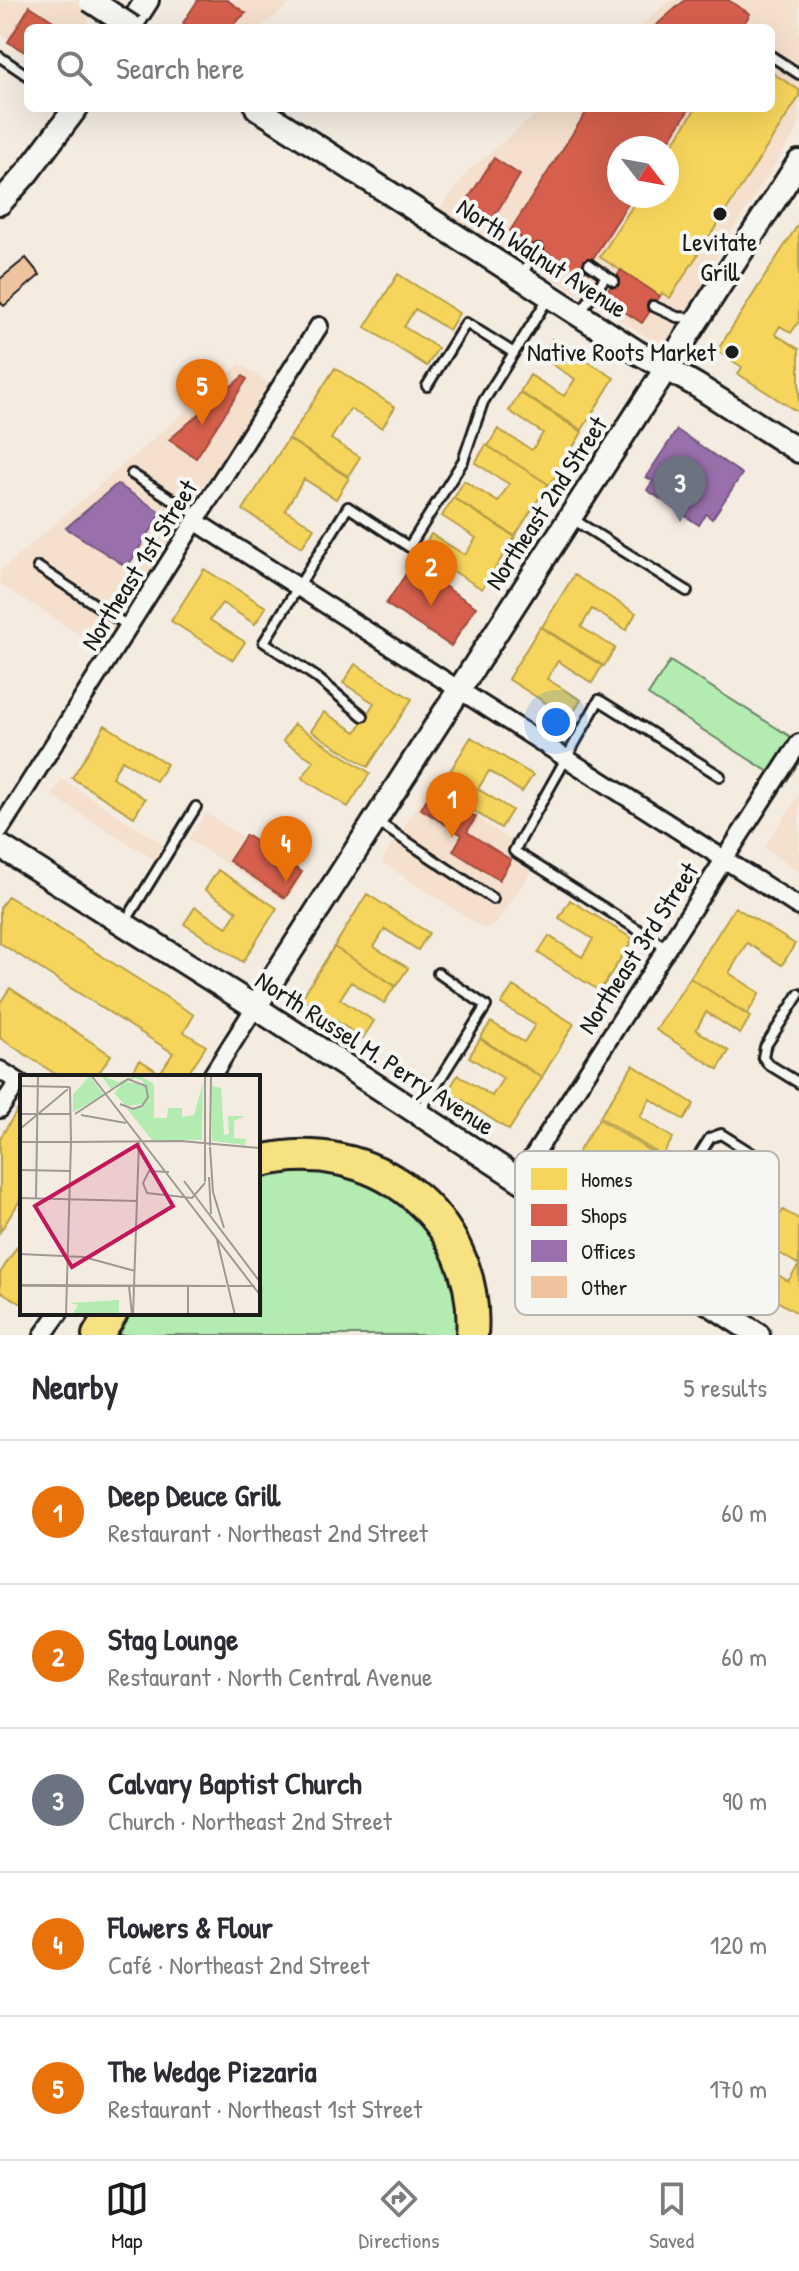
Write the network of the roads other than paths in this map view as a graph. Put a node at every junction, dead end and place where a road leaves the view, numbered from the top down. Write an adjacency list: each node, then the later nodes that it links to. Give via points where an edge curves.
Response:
1 (90, 0): 3 (street, bridge)
2 (147, 0): 4 (street)
3 (125, 24)
4 (133, 24)
5 (0, 57): 7 (lane)
6 (775, 59): 8 (lane)
7 (24, 73)
8 (799, 74)
9 (73, 112): 12 (street)
10 (263, 112): 15 (street, North Walnut Avenue)
11 (799, 162): 19 (street, Northeast 2nd Street)
12 (0, 203)
13 (538, 249): 15 (lane)
14 (589, 264): 18 (lane, via 610,278)
15 (520, 277): 16 (street, North Walnut Avenue)
16 (549, 296): 18 (street, North Walnut Avenue); 21 (lane)
17 (653, 306): 19 (lane)
18 (579, 315): 22 (street, North Walnut Avenue)
19 (698, 319): 22 (street, Northeast 2nd Street)
20 (319, 326): 27 (street, Northeast 1st Street)
21 (514, 353): 23 (lane, via 466,323); 29 (lane, via 483,402 463,461 409,547 348,507)
22 (666, 368): 24 (street, North Walnut Avenue); 26 (street, Northeast 2nd Street)
23 (427, 386)
24 (799, 451)
25 (132, 474): 27 (lane)
26 (570, 517): 30 (lane); 32 (street, Northeast 2nd Street)
27 (197, 519): 29 (street); 31 (street, Northeast 1st Street)
28 (38, 567): 31 (lane)
29 (298, 586): 32 (street); 33 (lane, via 264,642)
30 (687, 591)
31 (129, 626): 39 (street, Northeast 1st Street)
32 (460, 691): 35 (street); 38 (street, Northeast 2nd Street)
33 (363, 716)
34 (799, 743): 41 (street, Northeast 3rd Street)
35 (567, 758): 36 (lane, via 599,700); 41 (street); 45 (lane, via 514,851)
36 (720, 776)
37 (196, 807): 44 (lane)
38 (376, 820): 42 (lane); 48 (street, Northeast 2nd Street)
39 (0, 829)
40 (0, 846): 44 (street, North Russel M. Perry Avenue)
41 (725, 859): 43 (street); 45 (street, Northeast 3rd Street)
42 (493, 899)
43 (799, 907)
44 (124, 925): 48 (street, North Russel M. Perry Avenue)
45 (667, 948): 55 (street, Northeast 3rd Street)
46 (438, 973): 54 (lane, via 486,1006)
47 (799, 994): 52 (lane, via 763,1057)
48 (255, 1007): 50 (street, Northeast 2nd Street); 54 (street, North Russel M. Perry Avenue)
49 (0, 1070): 51 (street)
50 (212, 1075)
51 (20, 1083): 53 (street)
52 (799, 1083)
53 (0, 1109)
54 (417, 1115): 59 (street, North Russel M. Perry Avenue)
55 (537, 1151)
56 (702, 1151): 57 (lane, via 710,1138 721,1134)
57 (748, 1151)
58 (260, 1162): 65 (highway, via 294,1155 344,1159 369,1167 412,1194 458,1253 472,1298)
59 (515, 1178)
60 (58, 1315): 63 (street)
61 (111, 1315): 64 (highway)
62 (727, 1315): 66 (street, North Russel M. Perry Avenue)
63 (43, 1335)
64 (98, 1335)
65 (472, 1335)
66 (758, 1335)

